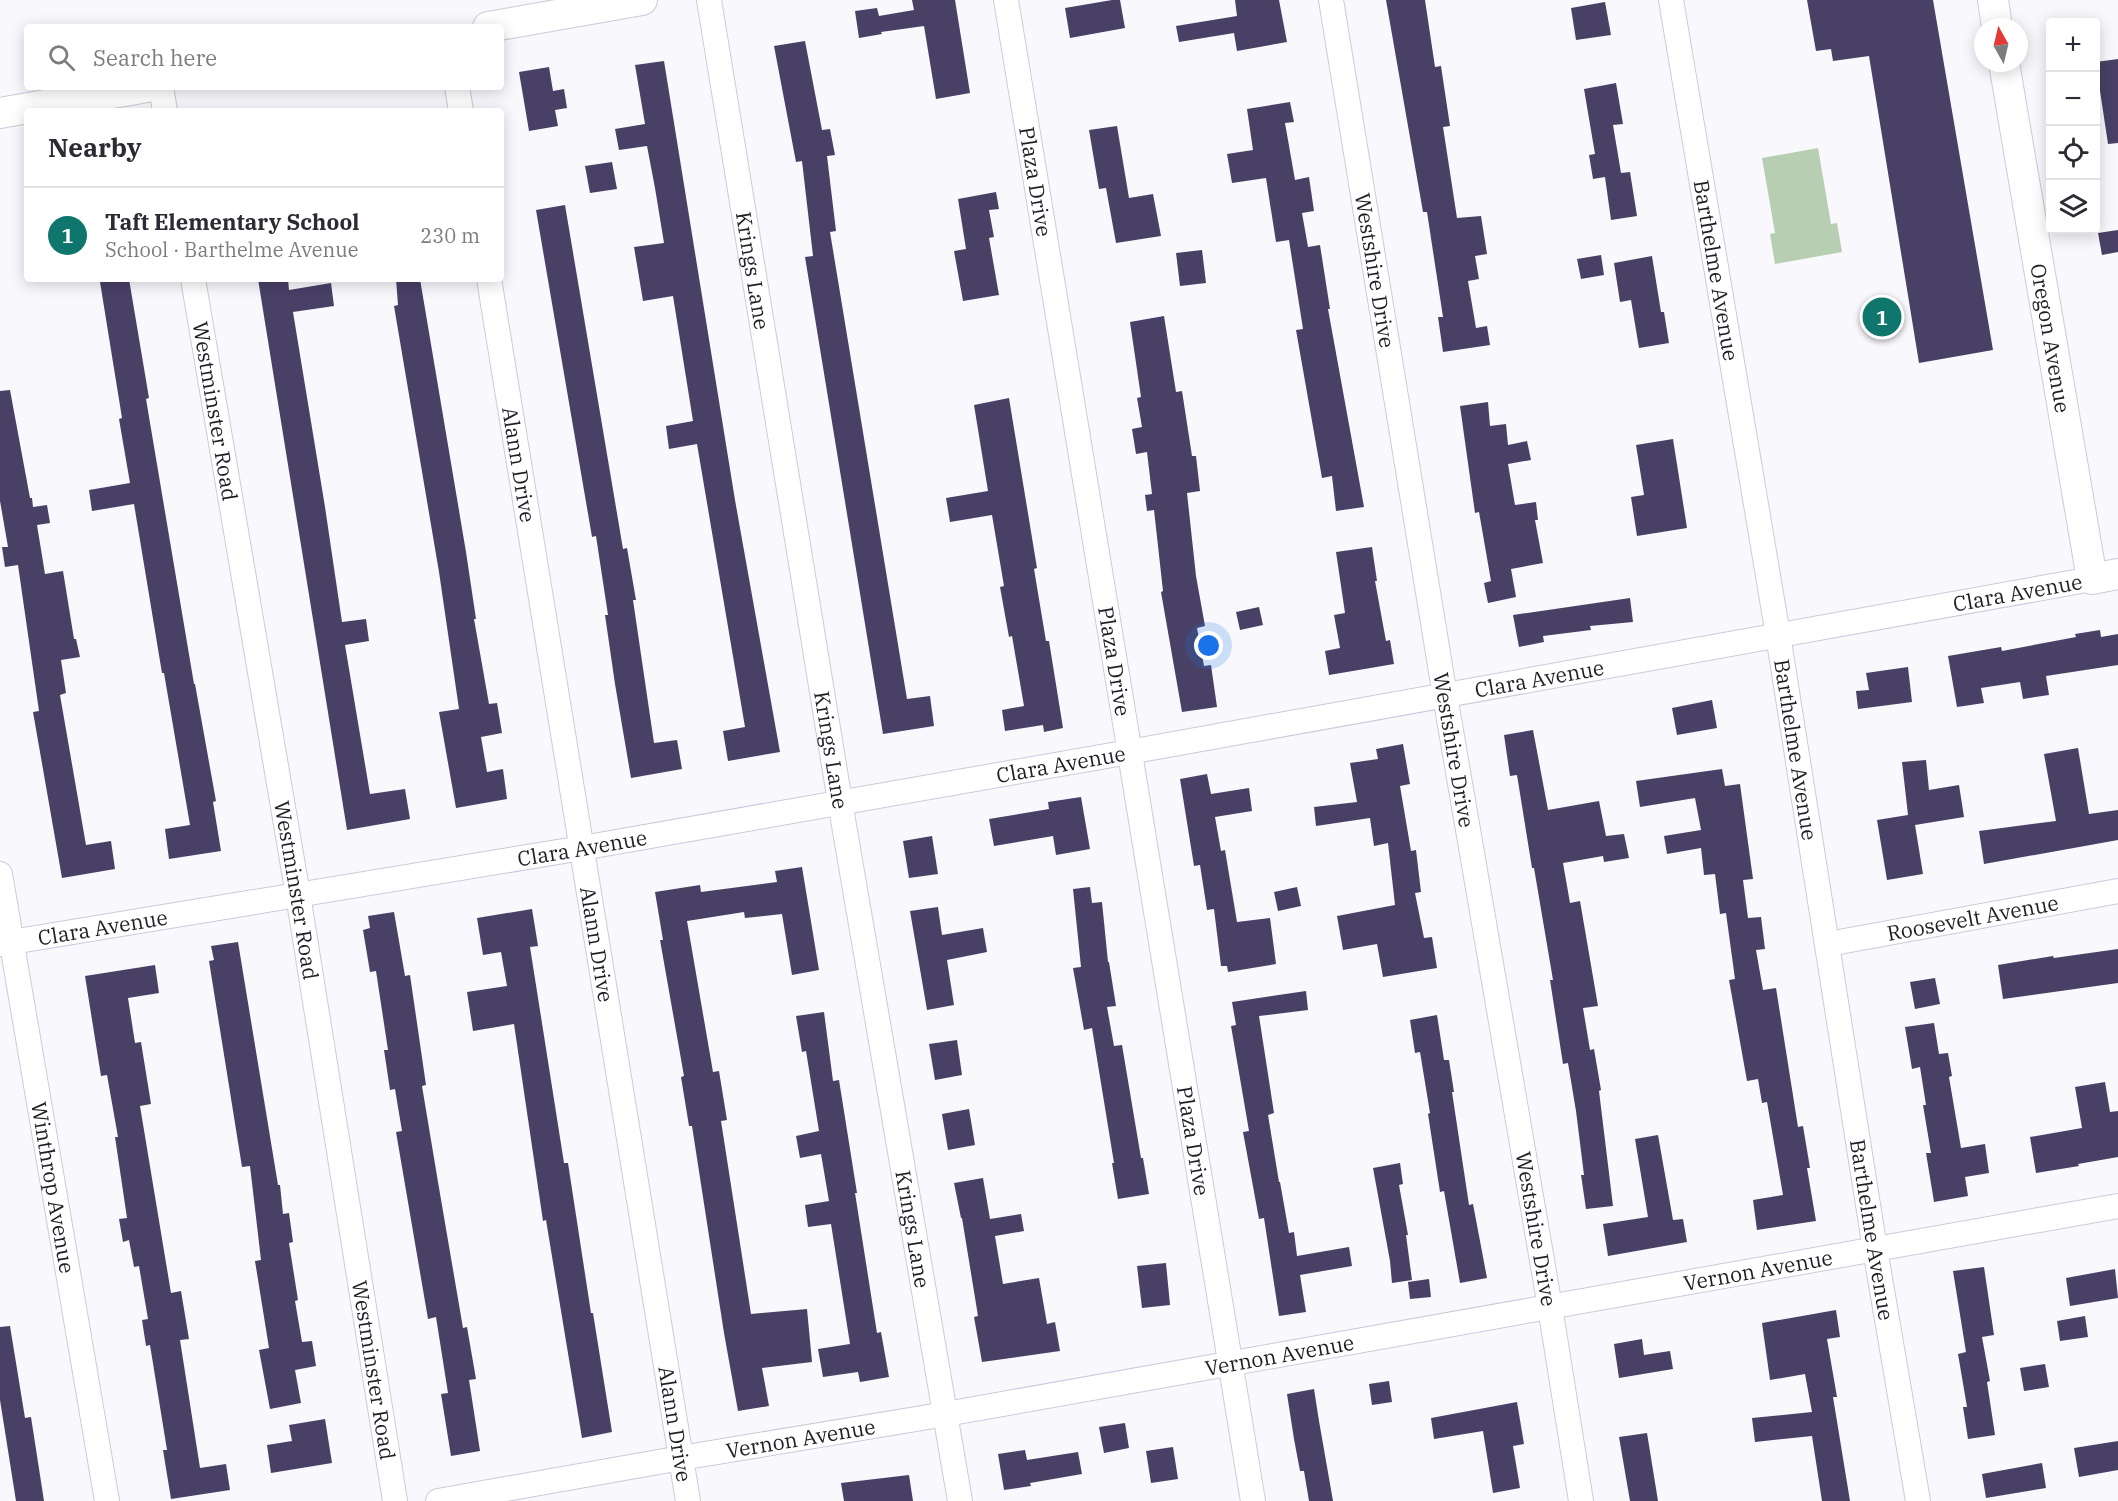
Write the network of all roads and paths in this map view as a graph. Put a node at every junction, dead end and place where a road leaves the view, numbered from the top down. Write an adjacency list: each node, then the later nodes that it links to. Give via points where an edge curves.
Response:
1 (642, 0): 8 (street)
2 (709, 0): 24 (street, Krings Lane)
3 (1006, 0): 23 (street, Plaza Drive)
4 (1331, 0): 22 (street, Westshire Drive)
5 (1671, 0): 21 (street, Barthelme Avenue)
6 (1993, 0): 7 (street)
7 (1996, 18)
8 (504, 24)
9 (2006, 72): 20 (street, Oregon Avenue)
10 (130, 90): 13 (street)
11 (162, 90): 14 (street)
12 (458, 90): 15 (street)
13 (28, 108)
14 (164, 108)
15 (461, 108)
16 (24, 109): 17 (street)
17 (0, 113)
18 (194, 282): 28 (street, Westminster Road)
19 (489, 282): 25 (street, Alann Drive)
20 (2105, 576): 21 (street, Clara Avenue)
21 (1778, 635): 22 (street, Clara Avenue); 30 (street, Barthelme Avenue)
22 (1445, 696): 23 (street, Clara Avenue); 33 (street, Westshire Drive)
23 (1129, 752): 24 (street, Clara Avenue); 34 (street, Plaza Drive)
24 (840, 802): 25 (street, Clara Avenue); 35 (street, Krings Lane)
25 (582, 848): 28 (street, Clara Avenue); 36 (street, Alann Drive)
26 (0, 874): 29 (street, Winthrop Avenue)
27 (2118, 891): 30 (street, Roosevelt Avenue)
28 (298, 895): 29 (street, Clara Avenue); 38 (street, Westminster Road)
29 (6, 943): 37 (street, Winthrop Avenue)
30 (1828, 944): 32 (street, Barthelme Avenue)
31 (2118, 1206): 32 (street, Vernon Avenue)
32 (1875, 1249): 33 (street, Vernon Avenue); 44 (street, Barthelme Avenue)
33 (1550, 1307): 34 (street, Vernon Avenue); 43 (street, Westshire Drive)
34 (1232, 1363): 35 (street, Vernon Avenue); 42 (street, Plaza Drive)
35 (945, 1414): 36 (street, Vernon Avenue); 41 (street, Krings Lane)
36 (681, 1458): 39 (street, Vernon Avenue); 40 (street, Alann Drive)
37 (107, 1501)
38 (395, 1501)
39 (438, 1501)
40 (688, 1501)
41 (960, 1501)
42 (1253, 1501)
43 (1581, 1501)
44 (1918, 1501)

